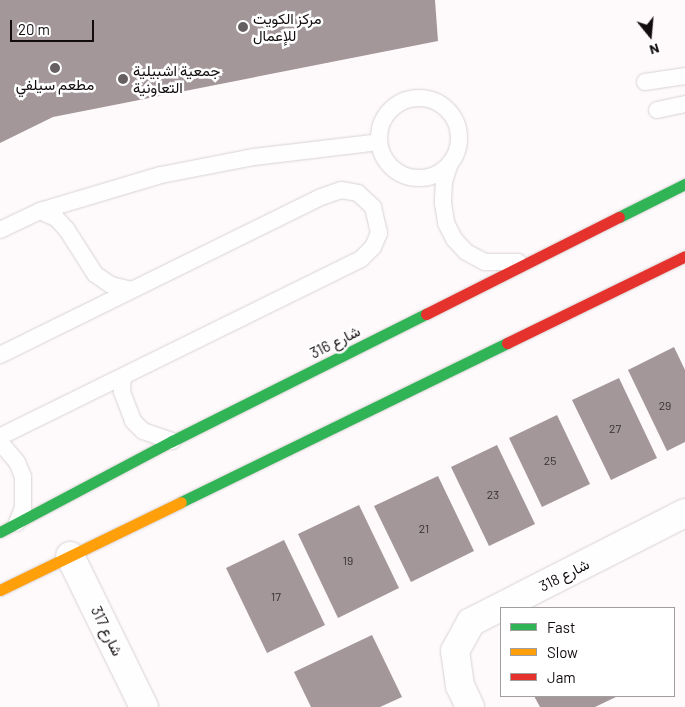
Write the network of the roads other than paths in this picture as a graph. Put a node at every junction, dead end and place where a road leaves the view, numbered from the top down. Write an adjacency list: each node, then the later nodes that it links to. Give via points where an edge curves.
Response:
1 (685, 76): 2 (lane)
2 (645, 82)
3 (685, 104): 4 (lane)
4 (658, 110)
5 (379, 142): 6 (lane, via 383,157 393,169 408,176 423,178 438,174); 6 (lane, via 381,126 388,112 400,102 415,98 431,100 445,107 455,119 459,134 458,150); 8 (lane, via 254,157 161,174)
6 (450, 164): 11 (lane, via 444,181 443,203 446,223 454,239 466,252 485,262)
7 (685, 184): 11 (street, شارع 316)
8 (40, 211): 9 (lane); 12 (lane, via 56,218 67,230 95,274 111,285)
9 (0, 230)
10 (685, 256): 21 (street)
11 (530, 261): 16 (street, شارع 316)
12 (131, 290): 13 (lane); 14 (lane, via 341,190 358,194 374,207 379,232 374,247 361,259)
13 (0, 356)
14 (124, 378): 15 (lane); 16 (lane, via 122,392 133,420 143,431)
15 (0, 437)
16 (172, 441): 19 (street, شارع 316)
17 (0, 442): 19 (lane, via 17,462 23,477 23,508)
18 (685, 513): 23 (street, شارع 318)
19 (18, 523): 20 (street, شارع 316)
20 (0, 532)
21 (70, 556): 22 (street); 25 (street, شارع 317)
22 (0, 590)
23 (500, 607)
24 (500, 607): 26 (street, شارع 318, via 471,622 455,651 460,686)
25 (144, 707)
26 (470, 707)

